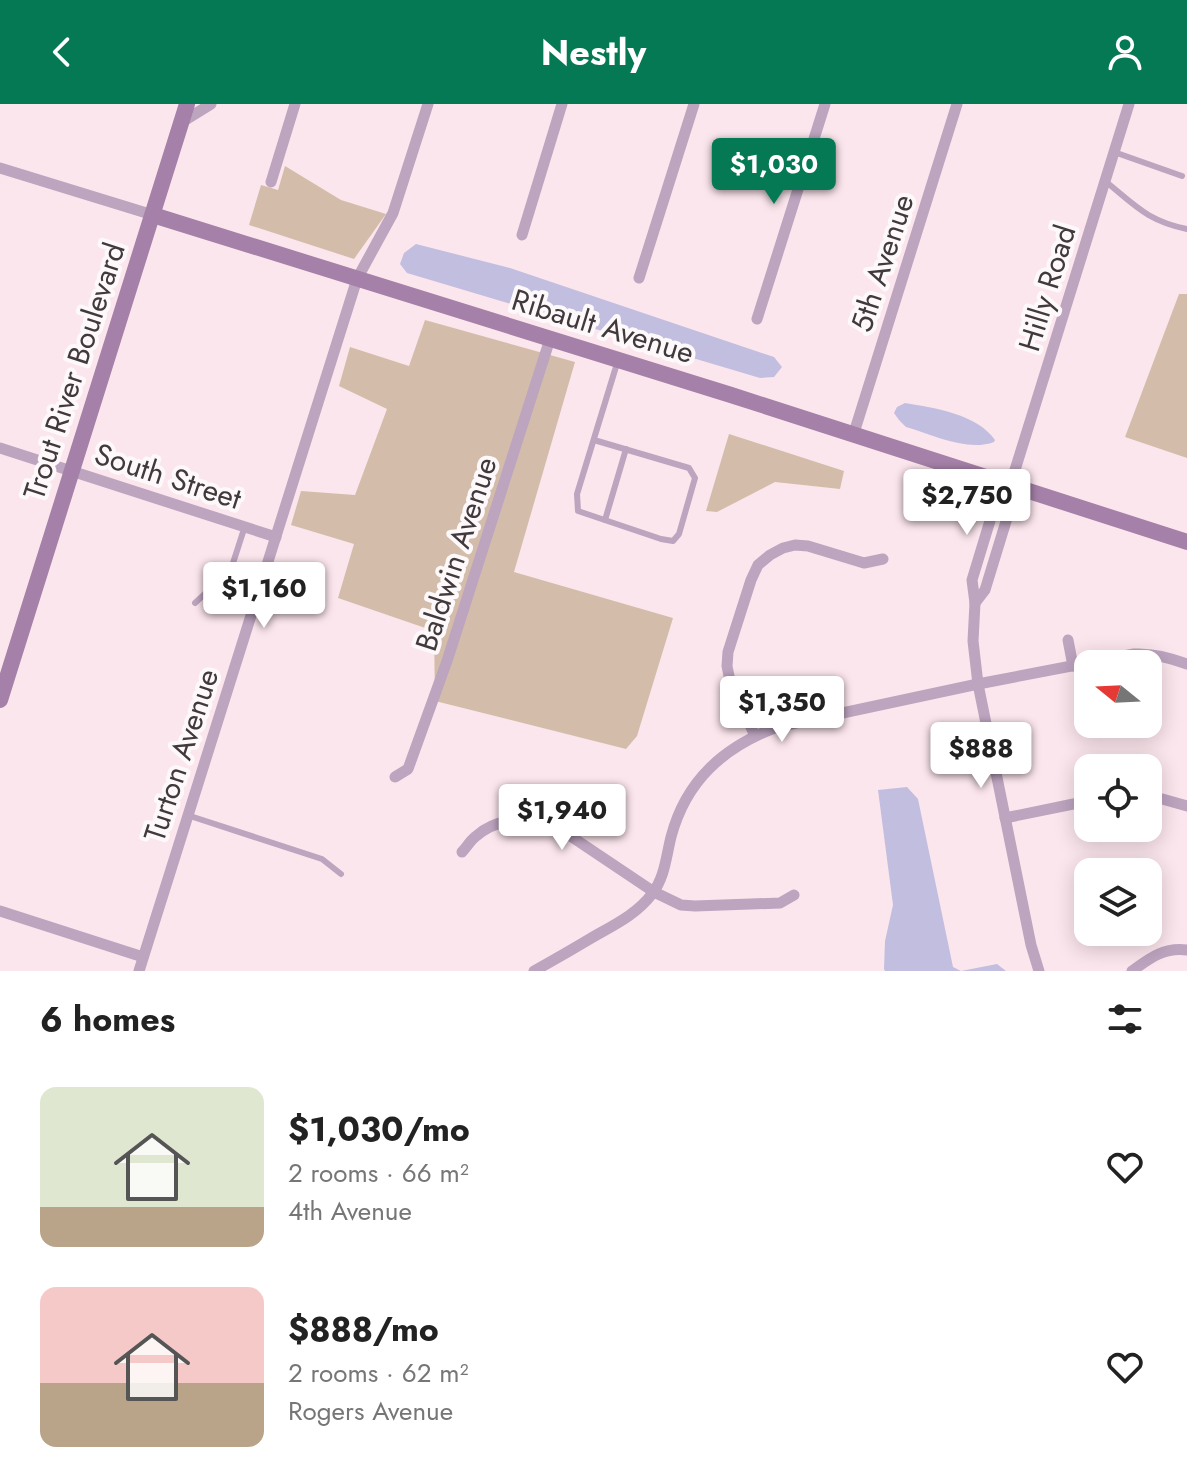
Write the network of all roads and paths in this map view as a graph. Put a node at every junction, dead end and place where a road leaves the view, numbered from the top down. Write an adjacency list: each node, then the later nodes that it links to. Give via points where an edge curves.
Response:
1 (187, 104): 10 (street, Trout River Boulevard)
2 (211, 104): 10 (street)
3 (295, 104): 15 (street)
4 (428, 104): 20 (street, Turton Avenue, via 393,213)
5 (562, 104): 18 (street)
6 (694, 104): 19 (street)
7 (825, 104): 21 (street)
8 (957, 104): 24 (street, 5th Avenue)
9 (1129, 104): 11 (street, Hilly Road)
10 (182, 122): 16 (street, Trout River Boulevard)
11 (1114, 152): 13 (lane); 14 (street, Hilly Road)
12 (0, 168): 16 (street, Ribault Avenue)
13 (1182, 176)
14 (1105, 181): 17 (lane, via 1144,213); 29 (street, Hilly Road)
15 (271, 182)
16 (153, 215): 20 (street, Ribault Avenue); 28 (street, Trout River Boulevard)
17 (1187, 229)
18 (522, 235)
19 (639, 278)
20 (357, 279): 22 (street, Ribault Avenue); 32 (street, Turton Avenue)
21 (757, 319)
22 (550, 339): 23 (street, Ribault Avenue); 42 (street, Baldwin Avenue, via 447,661 408,769)
23 (618, 360): 24 (street, Ribault Avenue); 25 (lane)
24 (853, 436): 29 (street, Ribault Avenue)
25 (594, 440): 27 (lane); 30 (lane, via 577,494 578,511)
26 (0, 448): 28 (street, South Street)
27 (626, 449): 30 (lane); 30 (lane, via 689,468 695,478 679,534 673,541 661,539)
28 (72, 471): 31 (street, South Street); 40 (street, Trout River Boulevard)
29 (1010, 486): 33 (street, Ribault Avenue); 39 (street, Hilly Road, via 996,501 972,580)
30 (605, 520)
31 (245, 526): 32 (street, South Street); 35 (lane, via 233,563)
32 (276, 537): 46 (street, Turton Avenue)
33 (1187, 542)
34 (883, 559): 41 (street, via 864,563 795,545 758,565 727,666)
35 (195, 603)
36 (1068, 640): 38 (street)
37 (1187, 664): 38 (street, via 1147,653)
38 (1073, 666): 39 (street)
39 (978, 684): 41 (street); 47 (street, Hilly Road)
40 (0, 700)
41 (755, 736): 50 (street, via 720,757 700,777 684,802 666,869)
42 (395, 777)
43 (1162, 799): 45 (street)
44 (1074, 804): 47 (street)
45 (1187, 806)
46 (187, 815): 49 (lane, via 322,859); 54 (street, Turton Avenue)
47 (1005, 818): 57 (street, Hilly Road)
48 (462, 852): 50 (street, via 493,826 533,820 563,831)
49 (341, 874)
50 (654, 892): 51 (street, via 695,906 780,903); 56 (street, via 630,916)
51 (794, 895)
52 (0, 911): 54 (street)
53 (1187, 950): 58 (street, via 1164,951)
54 (143, 957): 55 (street, Turton Avenue)
55 (139, 971)
56 (534, 971)
57 (1039, 971)
58 (1132, 971)

